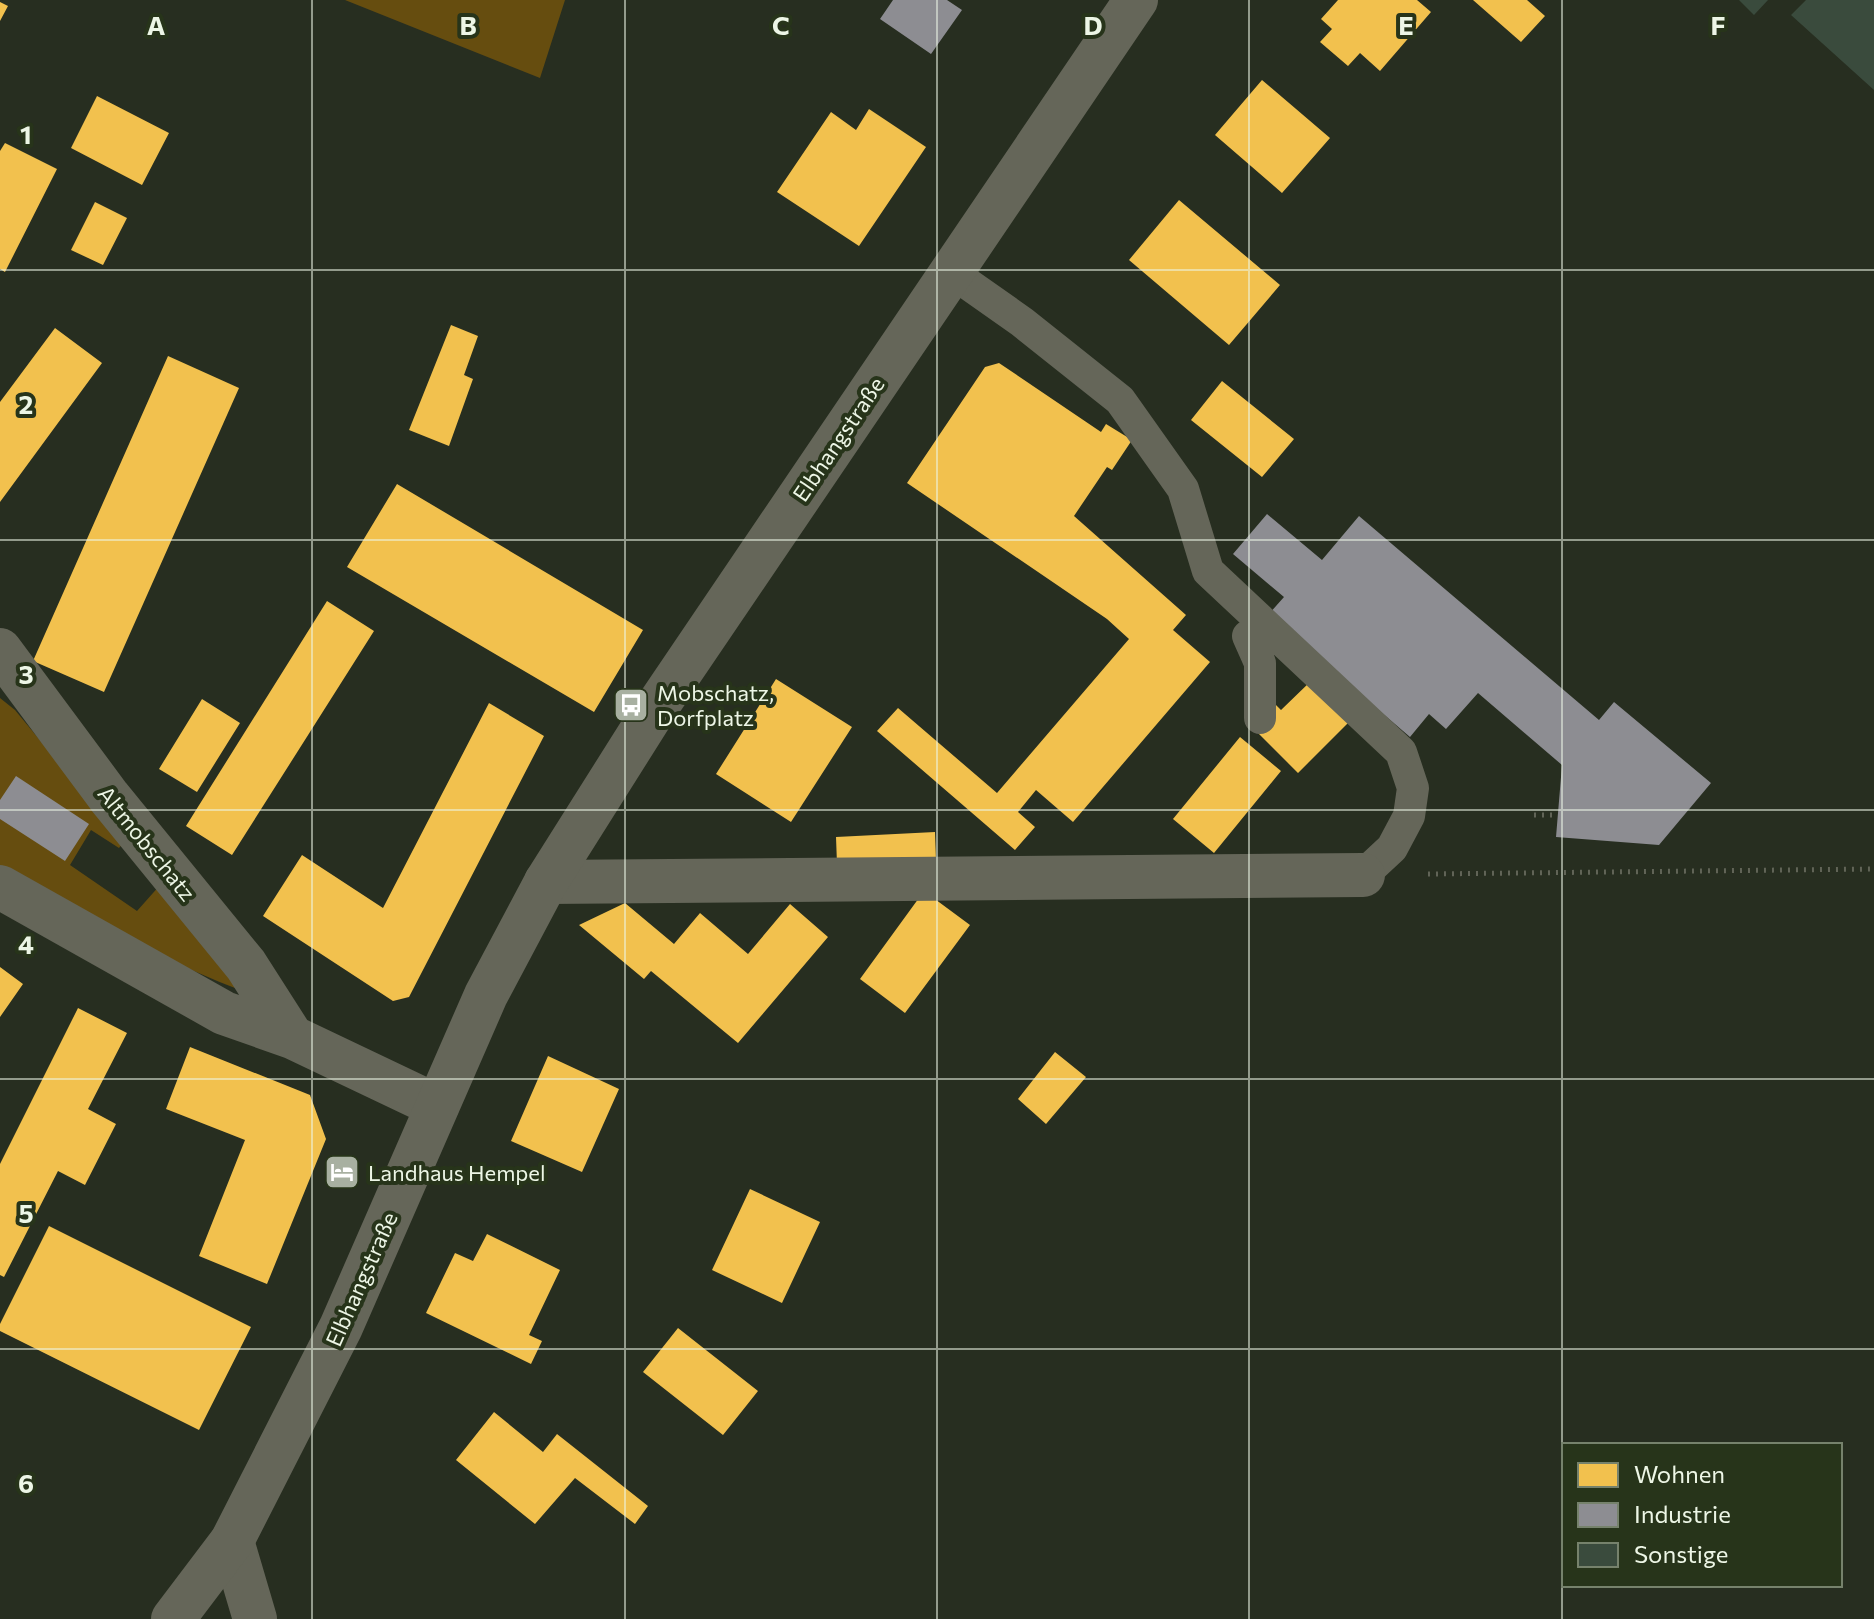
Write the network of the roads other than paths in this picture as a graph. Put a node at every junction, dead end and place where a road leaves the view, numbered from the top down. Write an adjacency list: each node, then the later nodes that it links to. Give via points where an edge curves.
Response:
1 (1136, 0): 2 (street, Elbhangstraße)
2 (951, 272): 3 (lane, via 1120,400 1183,489); 9 (street, Elbhangstraße, via 650,717)
3 (1208, 571): 4 (lane); 8 (lane, via 1401,752 1413,788 1409,816 1392,848)
4 (1248, 636): 6 (lane); 7 (lane, via 1260,663)
5 (0, 650): 11 (street, Altmobschatz, via 109,797 246,965)
6 (1291, 678)
7 (1260, 718)
8 (1363, 875): 9 (street)
9 (546, 882): 12 (street, Elbhangstraße, via 486,995)
10 (0, 887): 11 (street, via 224,1013)
11 (292, 1037): 12 (street)
12 (437, 1106): 13 (street, Elbhangstraße, via 341,1327)
13 (232, 1541): 14 (street, Elbhangstraße); 15 (street)
14 (173, 1619)
15 (255, 1619)

